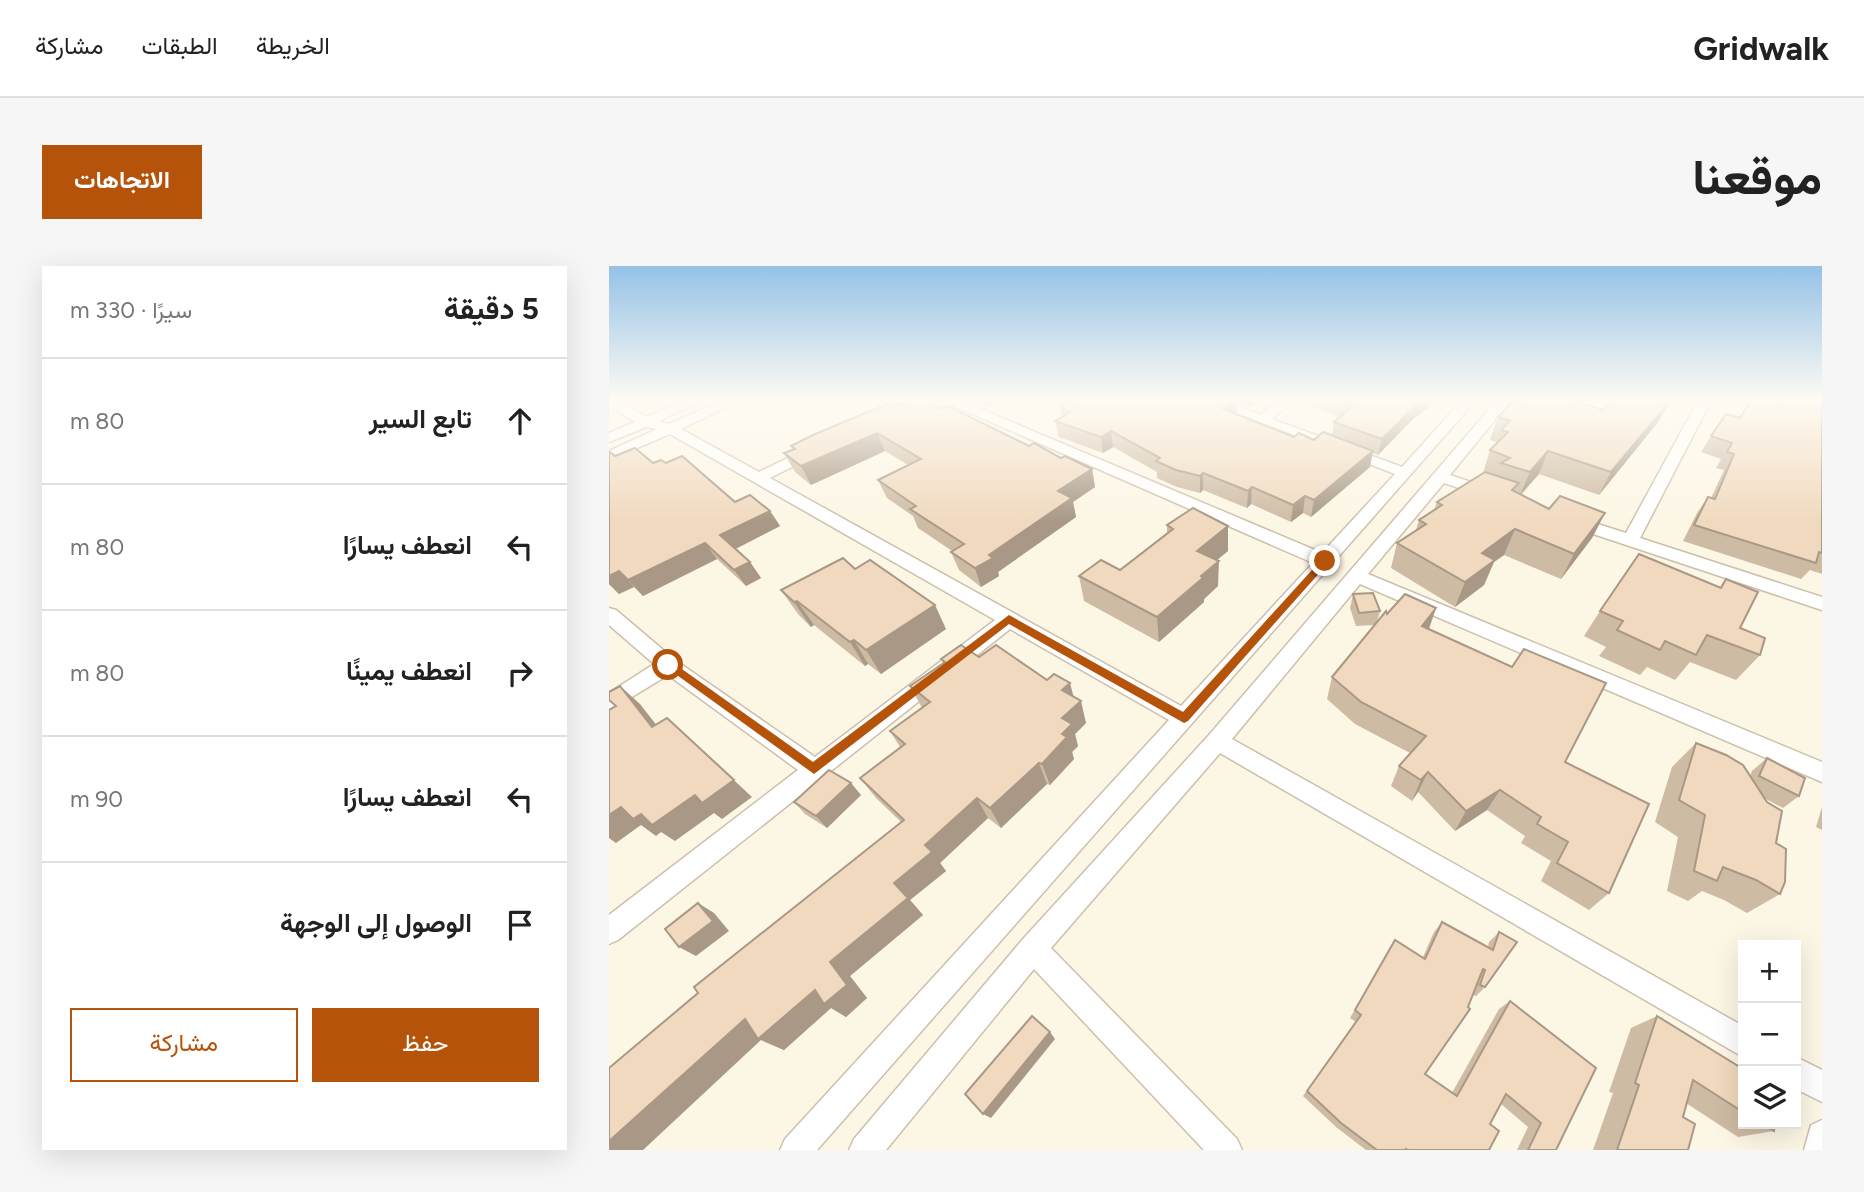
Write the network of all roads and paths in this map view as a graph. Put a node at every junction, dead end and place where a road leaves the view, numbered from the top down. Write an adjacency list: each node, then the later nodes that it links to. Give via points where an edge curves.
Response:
1 (645, 440): 9 (street)
2 (691, 440): 12 (street)
3 (1039, 440): 16 (street)
4 (1315, 440): 10 (street)
5 (1435, 440): 10 (street)
6 (1471, 440): 11 (street)
7 (1684, 440): 15 (street)
8 (831, 442): 12 (street)
9 (609, 456)
10 (1405, 473): 16 (street)
11 (1440, 477): 13 (street); 17 (street)
12 (759, 478): 20 (street)
13 (1504, 498)
14 (1555, 515): 15 (street)
15 (1631, 540): 18 (street)
16 (1325, 561): 23 (street)
17 (1357, 576): 24 (street); 26 (street)
18 (1822, 604)
19 (609, 615): 21 (street)
20 (1009, 619): 23 (street); 25 (street)
21 (668, 665): 22 (street); 25 (street)
22 (609, 703)
23 (1184, 718): 33 (street)
24 (1217, 741): 28 (street); 29 (street)
25 (814, 769): 27 (street)
26 (1822, 772)
27 (609, 931)
28 (1033, 949): 34 (street); 35 (street)
29 (1738, 1039)
30 (1801, 1075): 31 (street)
31 (1822, 1087)
32 (1822, 1136): 36 (street)
33 (796, 1150)
34 (865, 1150)
35 (1226, 1150)
36 (1820, 1150)

